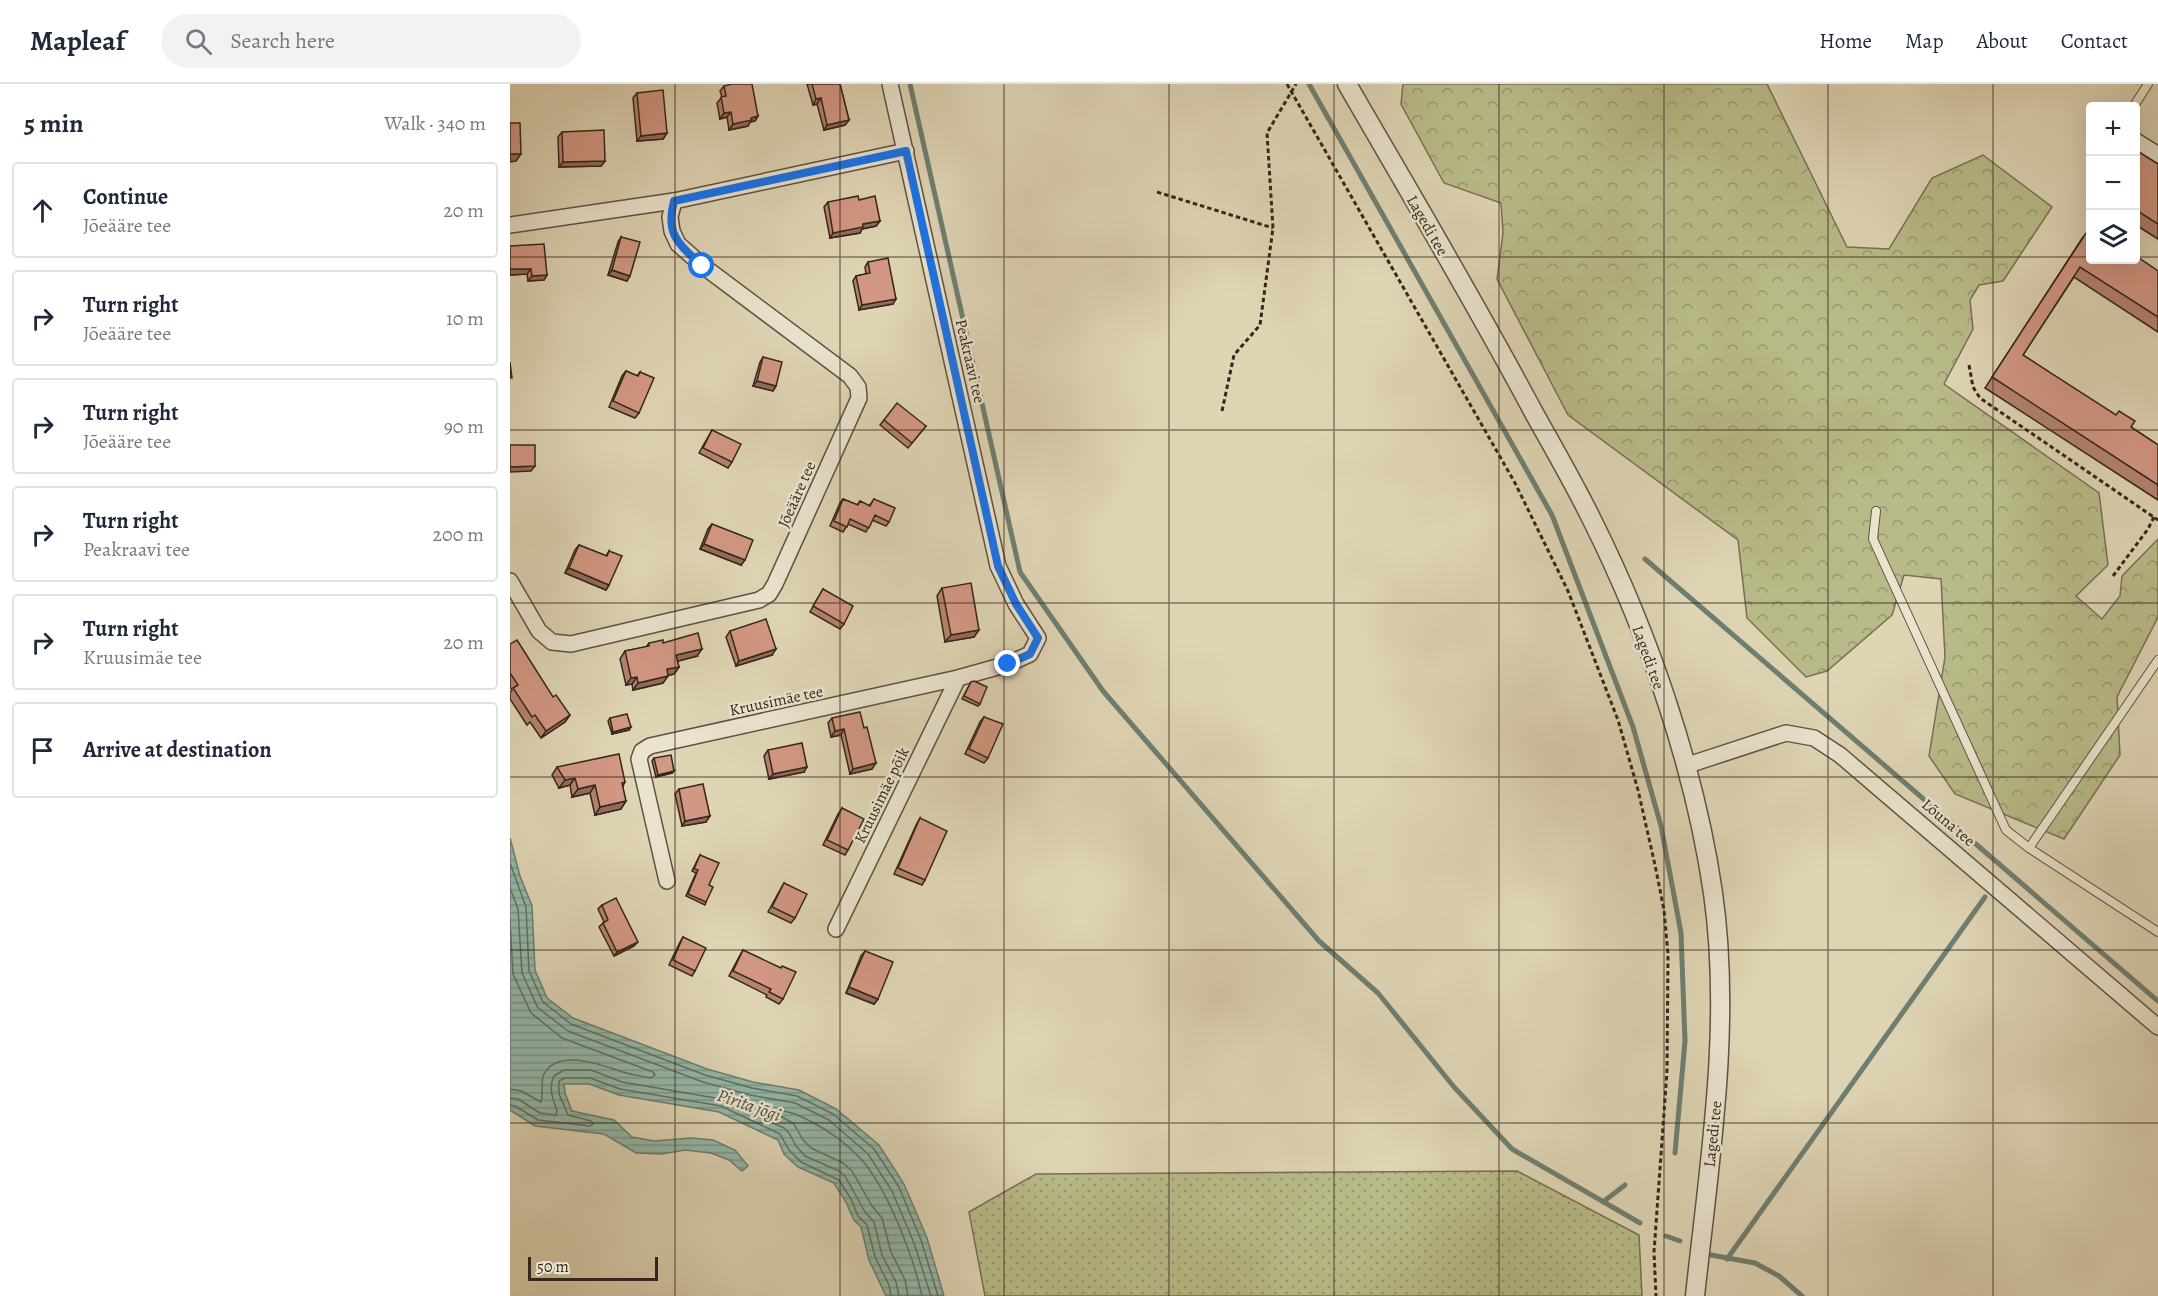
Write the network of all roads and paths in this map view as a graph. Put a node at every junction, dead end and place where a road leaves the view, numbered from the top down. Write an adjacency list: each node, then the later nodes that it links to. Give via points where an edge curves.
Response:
1 (890, 84): 9 (street, Peakraavi tee)
2 (1287, 84): 6 (path)
3 (1296, 84): 6 (path)
4 (1347, 84): 24 (street, Lagedi tee, via 1510,367 1593,522 1640,629)
5 (2148, 84): 7 (lane)
6 (1291, 91): 14 (path, via 1267,133); 30 (path, via 1515,483 1568,591 1618,720 1656,865 1668,954 1667,1071 1654,1252)
7 (2137, 102)
8 (2140, 144): 10 (street)
9 (906, 151): 12 (street); 21 (street, Peakraavi tee, via 998,566)
10 (2158, 155)
11 (1157, 192): 14 (path)
12 (674, 201): 13 (street); 20 (street, Jõeääre tee, via 670,217 678,244 850,376 858,387 859,398 775,584 759,600 571,644 552,642 539,631)
13 (510, 225)
14 (1273, 228): 16 (path, via 1260,325 1234,355)
15 (1969, 365): 18 (path, via 1973,387 1980,398)
16 (1222, 411)
17 (1876, 511): 25 (lane, via 1873,539 2006,830)
18 (2156, 519): 19 (path)
19 (2113, 576)
20 (510, 581)
21 (1038, 638): 23 (street, Kruusimäe tee, via 1030,654)
22 (2158, 660): 25 (lane)
23 (958, 678): 26 (street, Kruusimäe tee, via 650,746 642,751 639,759); 27 (street, Kruusimäe põik)
24 (1685, 766): 29 (street, Lõuna tee, via 1786,733 1814,738 1849,762); 31 (street, Lagedi tee, via 1713,895 1720,1019)
25 (2029, 848): 28 (lane)
26 (667, 881)
27 (836, 929)
28 (2158, 932)
29 (2158, 1026)
30 (1656, 1296)
31 (1695, 1296)

